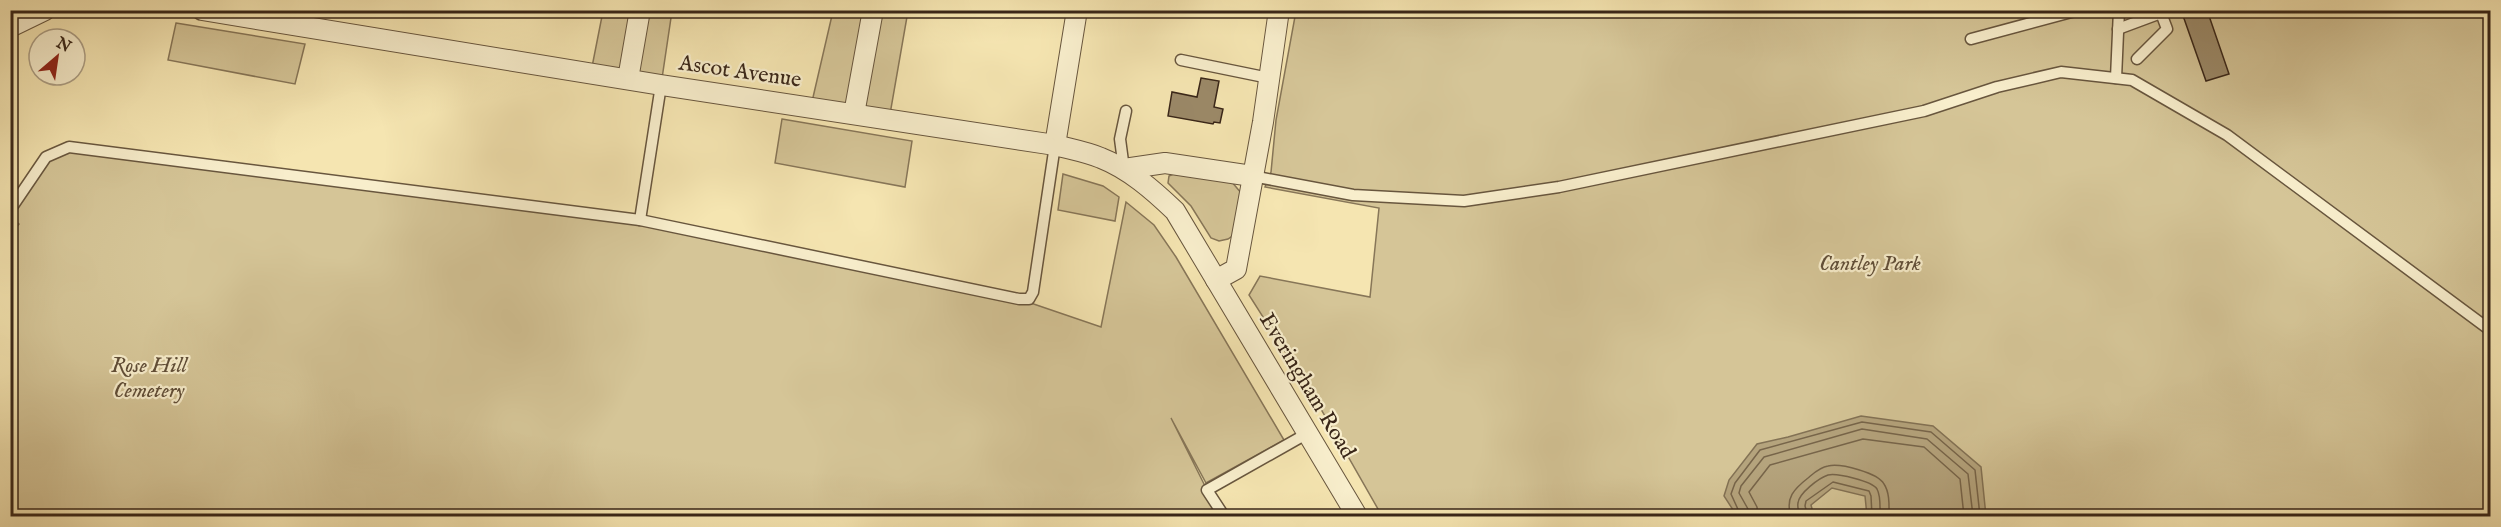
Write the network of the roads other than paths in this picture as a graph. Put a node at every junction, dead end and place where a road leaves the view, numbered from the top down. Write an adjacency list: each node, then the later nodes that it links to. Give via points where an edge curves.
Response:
1 (45, 10): 11 (street)
2 (202, 10): 9 (street, Ascot Avenue)
3 (640, 10): 18 (street)
4 (873, 10): 21 (street)
5 (1077, 10): 22 (street)
6 (1279, 10): 16 (street)
7 (2079, 10): 13 (lane)
8 (2117, 11): 12 (lane)
9 (224, 12): 18 (street, Ascot Avenue)
10 (2161, 12): 12 (lane); 14 (lane, via 2167,29)
11 (10, 27)
12 (2118, 29): 17 (lane)
13 (1971, 39)
14 (2137, 59)
15 (1181, 60): 16 (lane)
16 (1269, 78): 24 (street)
17 (2116, 78): 24 (lane, via 2061,72 1997,87 1924,111 1559,187 1464,201 1353,195); 28 (lane, via 2132,80 2227,135)
18 (628, 79): 19 (street, Ascot Avenue)
19 (661, 85): 21 (street, Ascot Avenue); 26 (lane)
20 (1126, 111): 23 (lane, via 1120,139)
21 (854, 114): 22 (street, Ascot Avenue)
22 (1055, 145): 23 (street, Ascot Avenue, via 1100,157); 26 (lane, via 1029,299)
23 (1124, 169): 24 (street, via 1165,163); 27 (street, Ascot Avenue, via 1175,211)
24 (1252, 176): 27 (street, via 1236,269)
25 (10, 210): 26 (lane, via 46,157 69,147)
26 (640, 220)
27 (1216, 280): 29 (street, Everingham Road)
28 (2490, 330)
29 (1308, 433): 30 (lane, via 1207,490); 31 (street, Everingham Road)
30 (1224, 516)
31 (1357, 516)

